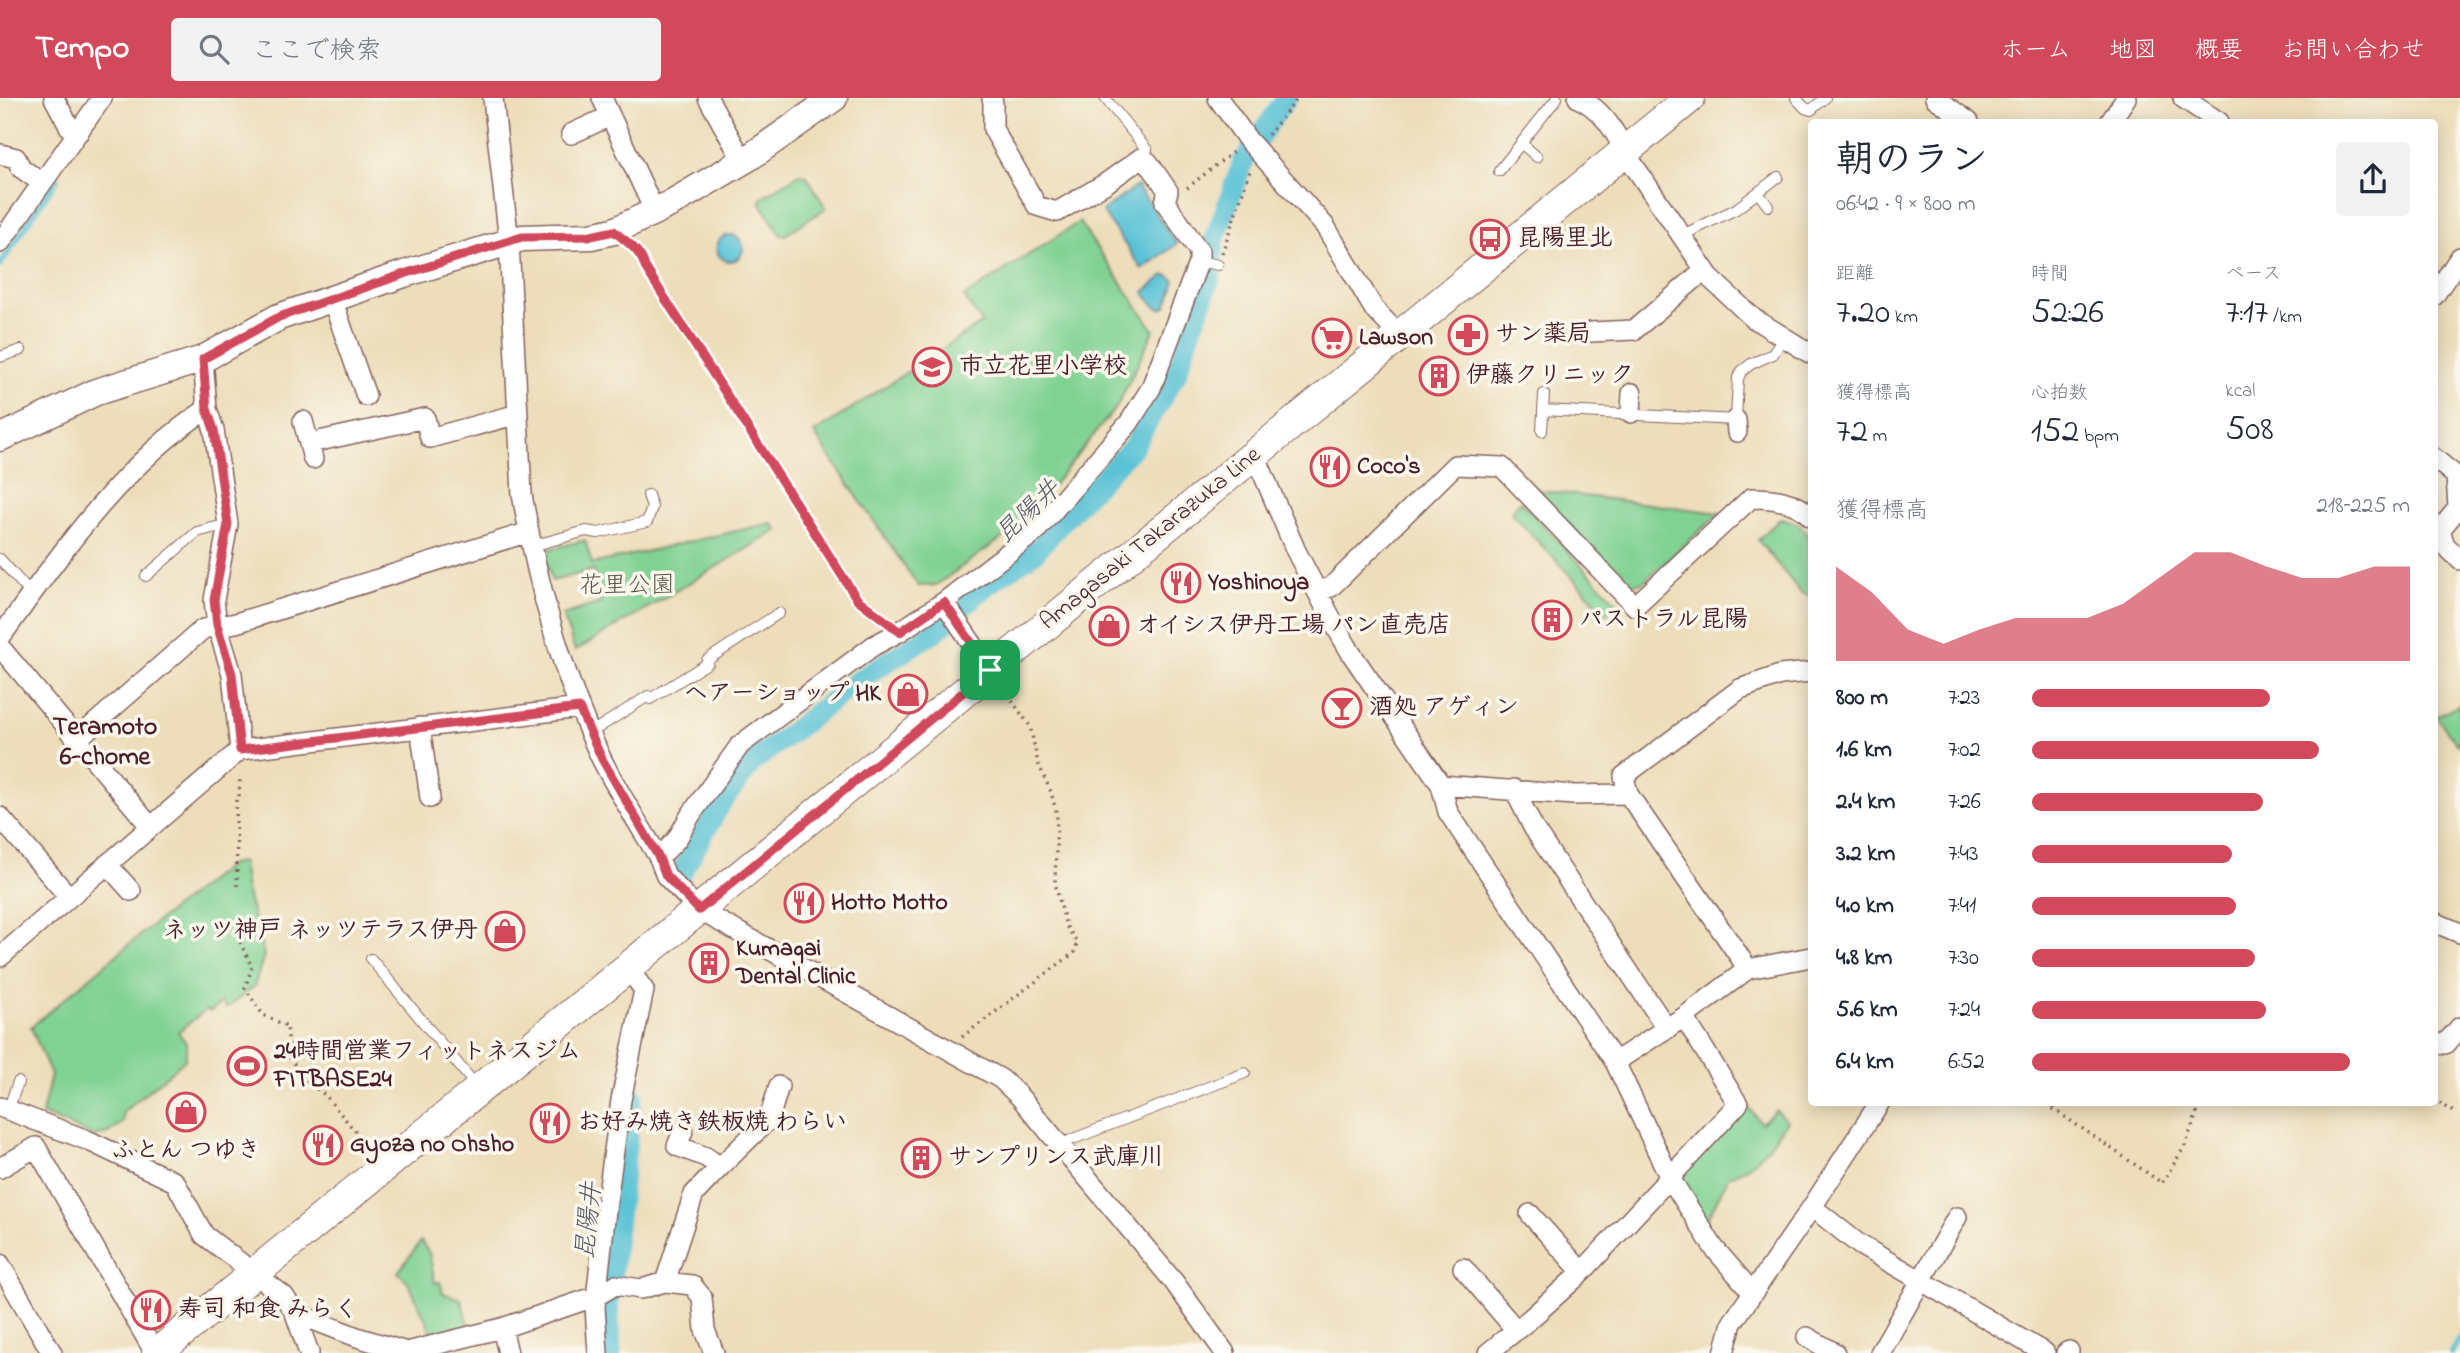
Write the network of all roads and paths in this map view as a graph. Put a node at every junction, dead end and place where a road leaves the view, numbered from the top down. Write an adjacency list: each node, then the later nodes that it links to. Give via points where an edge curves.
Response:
1 (54, 98): 23 (street, via 70,128)
2 (102, 98): 23 (street)
3 (493, 98): 41 (street)
4 (602, 98): 19 (street)
5 (708, 98): 31 (street)
6 (834, 98): 31 (main road)
7 (992, 98): 30 (street, via 993,129 1037,206 1057,212)
8 (1105, 98): 30 (lane, via 1147,150)
9 (1217, 98): 26 (street)
10 (1298, 98): 26 (path)
11 (1556, 98): 25 (lane)
12 (1578, 98): 27 (street, via 1596,109)
13 (1690, 98): 27 (main road, Amagasaki Takarazuka Line)
14 (1796, 98): 15 (lane, via 1811,110)
15 (1825, 98)
16 (1935, 98): 20 (street)
17 (2126, 98): 21 (street)
18 (2183, 98): 22 (street)
19 (610, 116): 24 (street); 38 (street)
20 (1965, 119)
21 (2112, 119)
22 (2214, 119)
23 (79, 132): 34 (street)
24 (571, 134)
25 (1521, 143): 29 (lane); 32 (lane)
26 (1255, 147): 35 (path, via 1180,194); 44 (path, via 1250,171); 49 (street, via 1325,226 1374,309)
27 (1624, 151): 40 (street); 49 (main road, Amagasaki Takarazuka Line)
28 (0, 154): 34 (street, via 16,158)
29 (1537, 157)
30 (1141, 158): 35 (street)
31 (743, 161): 38 (main road)
32 (1499, 171)
33 (1778, 177): 36 (lane)
34 (43, 183): 42 (street)
35 (1168, 191): 44 (street, via 1166,202)
36 (1759, 194): 37 (lane); 40 (lane)
37 (1768, 206)
38 (654, 210): 39 (main road)
39 (614, 231): 41 (main road, via 522,237); 80 (path, via 632,244 644,262 857,599)
40 (1681, 236): 45 (street)
41 (509, 242): 47 (main road); 61 (street)
42 (0, 243)
43 (2460, 257): 46 (street)
44 (1208, 263): 77 (street, via 1151,388 1129,423 1035,533)
45 (1705, 270): 48 (street, via 1634,330); 50 (street, via 1753,318)
46 (2438, 290)
47 (332, 299): 54 (main road, via 279,317); 57 (street)
48 (1591, 331)
49 (1399, 335): 65 (main road, Amagasaki Takarazuka Line)
50 (1784, 337): 52 (street); 60 (lane, via 1773,354 1751,364 1738,378 1736,426)
51 (21, 350): 53 (lane)
52 (1808, 352)
53 (0, 357)
54 (203, 359): 58 (street); 64 (main road, via 96,392)
55 (1632, 393): 60 (street)
56 (1544, 394): 59 (lane)
57 (366, 396)
58 (207, 409): 70 (street); 76 (street, via 177,429 130,475)
59 (1543, 411): 60 (lane); 63 (lane)
60 (1631, 413)
61 (518, 414): 62 (street, via 430,438 424,412 312,451); 71 (street, via 522,494)
62 (303, 421)
63 (1542, 431)
64 (0, 438)
65 (1255, 455): 75 (street); 84 (main road, Amagasaki Takarazuka Line)
66 (2438, 461): 67 (street)
67 (2458, 474): 73 (street, via 2458,508 2440,530 2445,545)
68 (648, 495): 71 (lane, via 652,507 647,522 598,533)
69 (1808, 513): 75 (street, via 1777,499 1751,498 1635,606 1502,467 1455,465 1331,587)
70 (228, 524): 74 (lane, via 197,532); 79 (street, via 214,600)
71 (530, 539): 79 (street); 85 (street)
72 (0, 559): 76 (lane)
73 (2460, 560)
74 (146, 576)
75 (1317, 591): 90 (street, via 1351,653)
76 (32, 594): 81 (street)
77 (942, 599): 80 (street); 84 (street)
78 (779, 613): 87 (lane, via 708,663)
79 (217, 625): 88 (street, via 203,629); 89 (street, via 232,674)
80 (900, 632): 96 (street, via 873,646 740,745 677,839)
81 (0, 638)
82 (0, 647): 88 (street)
83 (1808, 672): 92 (street, via 1780,675 1740,689 1624,776)
84 (998, 680): 101 (main road, Amagasaki Takarazuka Line); 114 (path, via 1030,726 1038,763 1051,792 1057,814 1055,883 1066,926 1077,942 1074,951 961,1038)
85 (579, 708): 86 (street); 87 (street)
86 (420, 727): 89 (street); 93 (street)
87 (590, 733): 96 (street)
88 (77, 738): 95 (street)
89 (240, 750): 95 (street); 98 (path)
90 (1441, 785): 91 (street); 115 (street, via 1448,812)
91 (1514, 789): 92 (street); 112 (street, via 1534,829)
92 (1628, 794): 109 (street)
93 (430, 797)
94 (0, 817): 100 (street)
95 (150, 826): 97 (street)
96 (659, 858): 101 (street, via 666,876)
97 (107, 864): 99 (street); 100 (street)
98 (237, 886)
99 (131, 891)
100 (69, 897): 105 (street)
101 (699, 910): 108 (main road, Amagasaki Takarazuka Line); 114 (street)
102 (2438, 924): 103 (street)
103 (2460, 933)
104 (240, 942): 130 (path, via 252,967 245,988 263,1015 287,1026 290,1058)
105 (0, 957)
106 (1808, 958): 109 (street)
107 (371, 959): 119 (lane)
108 (628, 968): 119 (main road, Amagasaki Takarazuka Line); 144 (street, via 644,990 621,1100)
109 (1748, 969): 110 (street)
110 (1684, 1017): 112 (street); 133 (street, via 1738,1104)
111 (2460, 1027): 113 (street)
112 (1667, 1029): 115 (street)
113 (2438, 1047)
114 (953, 1050): 128 (street, via 1001,1079)
115 (1615, 1062): 133 (street)
116 (1245, 1073): 128 (lane)
117 (18, 1082): 124 (lane)
118 (779, 1086): 131 (street, via 776,1115)
119 (479, 1090): 130 (main road, Amagasaki Takarazuka Line)
120 (2438, 1102): 125 (path)
121 (1877, 1106): 134 (street)
122 (2052, 1106): 123 (path, via 2162,1183 2185,1146)
123 (2200, 1106)
124 (4, 1108): 126 (street)
125 (2454, 1112)
126 (62, 1130): 129 (street); 140 (street, via 175,1182 204,1235)
127 (683, 1131): 131 (street, via 677,1146)
128 (1060, 1145): 156 (street, via 1174,1282)
129 (36, 1147): 132 (street); 151 (street)
130 (385, 1167): 140 (main road, Amagasaki Takarazuka Line)
131 (720, 1167): 142 (street, via 694,1194)
132 (0, 1168)
133 (1670, 1178): 139 (street); 143 (street, via 1714,1248)
134 (1812, 1207): 141 (street, via 1860,1245); 143 (street)
135 (1531, 1214): 139 (street)
136 (1957, 1217): 141 (street)
137 (0, 1264): 150 (street)
138 (1463, 1268): 147 (street)
139 (1582, 1272): 147 (street)
140 (256, 1273): 145 (street, via 284,1296); 151 (main road, Amagasaki Takarazuka Line)
141 (1921, 1281): 160 (street); 161 (street)
142 (665, 1282): 144 (street, via 641,1289 615,1285); 155 (street, via 692,1285 702,1297 705,1330)
143 (1752, 1292): 158 (street, via 1732,1323)
144 (597, 1296): 146 (street); 154 (street)
145 (295, 1313): 149 (street); 152 (street)
146 (502, 1328): 149 (street); 153 (street)
147 (1516, 1330): 157 (street)
148 (1807, 1337): 159 (street)
149 (407, 1352)
150 (52, 1353)
151 (156, 1353)
152 (309, 1353)
153 (508, 1353)
154 (598, 1353)
155 (714, 1353)
156 (1225, 1353)
157 (1488, 1353)
158 (1724, 1353)
159 (1835, 1353)
160 (1880, 1353)
161 (2045, 1353)

